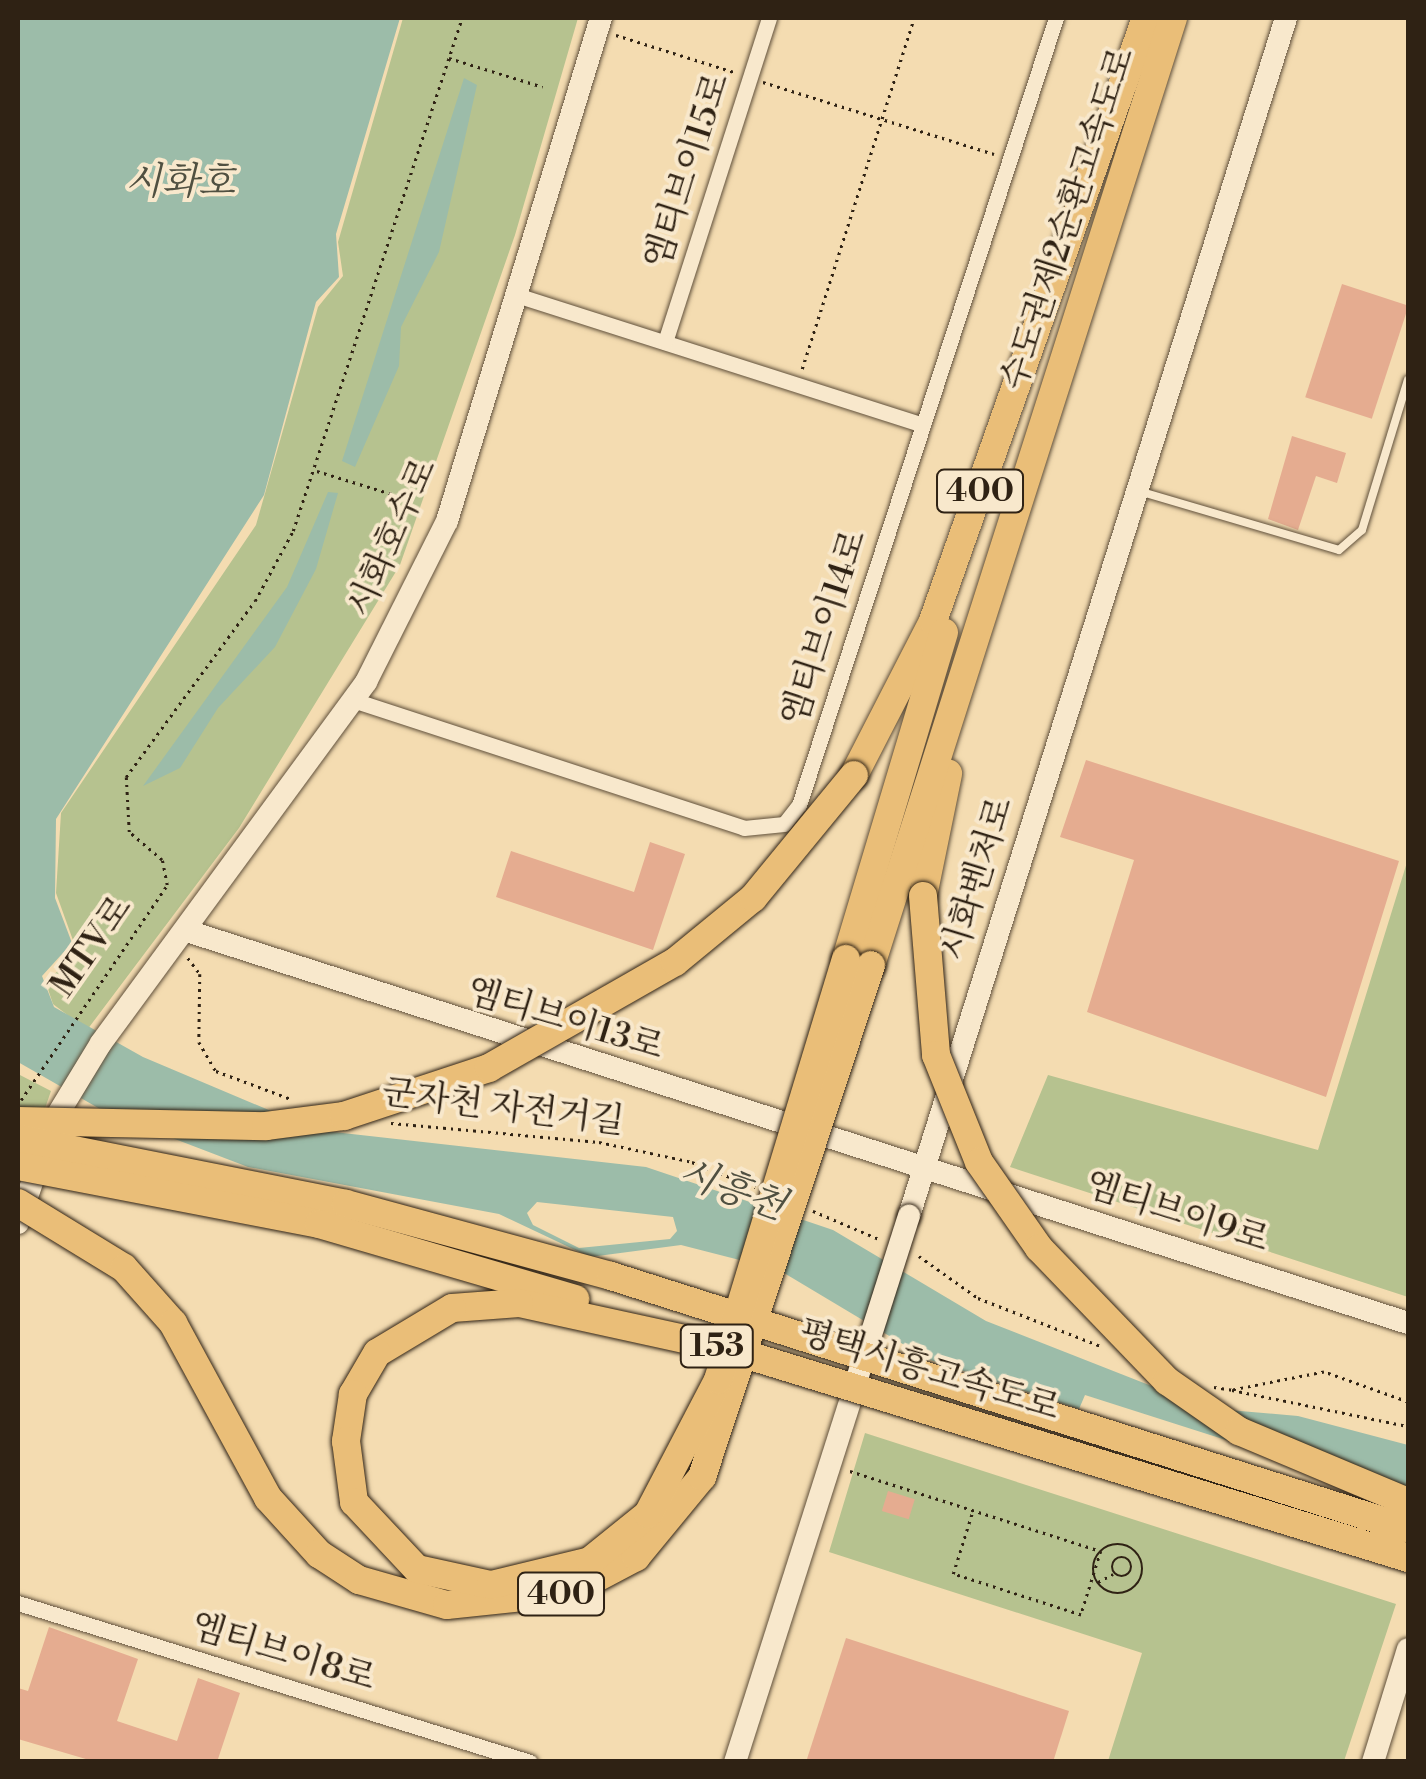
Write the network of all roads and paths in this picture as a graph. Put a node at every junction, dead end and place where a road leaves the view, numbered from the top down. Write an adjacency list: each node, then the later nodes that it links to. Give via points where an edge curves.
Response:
1 (462, 18): 9 (path)
2 (769, 18): 10 (street, 엠티브이15로)
3 (914, 18): 12 (path)
4 (1056, 18): 13 (street, 엠티브이14로)
5 (1146, 18): 14 (highway, 수도권제2순환고속도로 / 400)
6 (1173, 18): 20 (highway, 수도권제2순환고속도로 / 400)
7 (1286, 18): 22 (street, 시화벤처로)
8 (606, 25): 10 (path); 15 (street, 시화호수로)
9 (449, 58): 11 (path); 21 (path)
10 (750, 78): 12 (path); 16 (street, 엠티브이15로)
11 (543, 86)
12 (882, 118): 13 (path); 18 (path)
13 (1010, 158): 19 (street, 엠티브이14로)
14 (1083, 197): 26 (highway); 29 (highway, 400, bridge, via 933,621 854,775 753,898 675,962 489,1068 344,1116 266,1126)
15 (516, 294): 16 (street); 24 (street, 시화호수로, via 447,522)
16 (665, 342): 18 (street)
17 (1408, 380): 22 (lane, via 1362,530 1339,550)
18 (797, 384): 19 (street)
19 (923, 425): 24 (street, 엠티브이14로, via 784,824 744,828)
20 (1036, 444): 26 (highway, 400); 48 (highway, bridge, via 923,896 936,1054 979,1162 1039,1248 1167,1381 1239,1431)
21 (316, 470): 23 (path); 27 (path, MTV로, via 255,601 126,776 128,832 162,860 167,885)
22 (1137, 490): 33 (street, 시화벤처로)
23 (411, 500)
24 (353, 700): 25 (street, 시화호수로)
25 (185, 940): 28 (path, via 200,974 199,1042 216,1071); 33 (street, 엠티브이13로); 37 (street, 시화호수로, via 153,973 54,1122)
26 (858, 962): 35 (highway, 400, bridge, via 702,1477 636,1556 570,1592 447,1605 376,1586 319,1554 268,1498 173,1323 124,1268); 41 (highway, bridge, via 718,1380 648,1514 590,1561 490,1585 417,1569 354,1502 346,1442 353,1394 378,1353 452,1308 519,1303)
27 (25, 1088)
28 (299, 1102)
29 (18, 1121)
30 (388, 1122): 34 (path, 군자천 자전거길, via 599,1142 692,1162)
31 (18, 1139): 50 (highway, 평택시흥고속도로 / 153, bridge, via 346,1204 611,1276)
32 (18, 1166): 41 (highway, 평택시흥고속도로 / 153, bridge, via 320,1224)
33 (924, 1169): 40 (street, 엠티브이9로); 47 (street, 시화벤처로, bridge)
34 (765, 1192)
35 (18, 1204)
36 (802, 1206): 38 (path)
37 (18, 1223)
38 (886, 1241)
39 (915, 1254): 42 (path, via 978,1298)
40 (1408, 1323)
41 (721, 1347): 52 (highway, 평택시흥고속도로 / 153, bridge)
42 (1121, 1354)
43 (1207, 1386): 44 (path)
44 (1232, 1390): 45 (path, via 1324,1372); 46 (path)
45 (1408, 1402)
46 (1408, 1426)
47 (830, 1464): 49 (path); 59 (street, 시화벤처로)
48 (1408, 1502)
49 (973, 1510): 51 (path); 54 (path, via 953,1574 1081,1614)
50 (1408, 1529)
51 (1101, 1551): 54 (path); 55 (path, via 1131,1548 1143,1568 1125,1593)
52 (1408, 1558)
53 (1114, 1573): 53 (path, via 1126,1576 1130,1561 1116,1558); 55 (path)
54 (1094, 1574): 55 (path)
55 (1097, 1583)
56 (18, 1603): 58 (street, 엠티브이8로)
57 (1408, 1649): 60 (street)
58 (530, 1762)
59 (735, 1762)
60 (1373, 1762)

